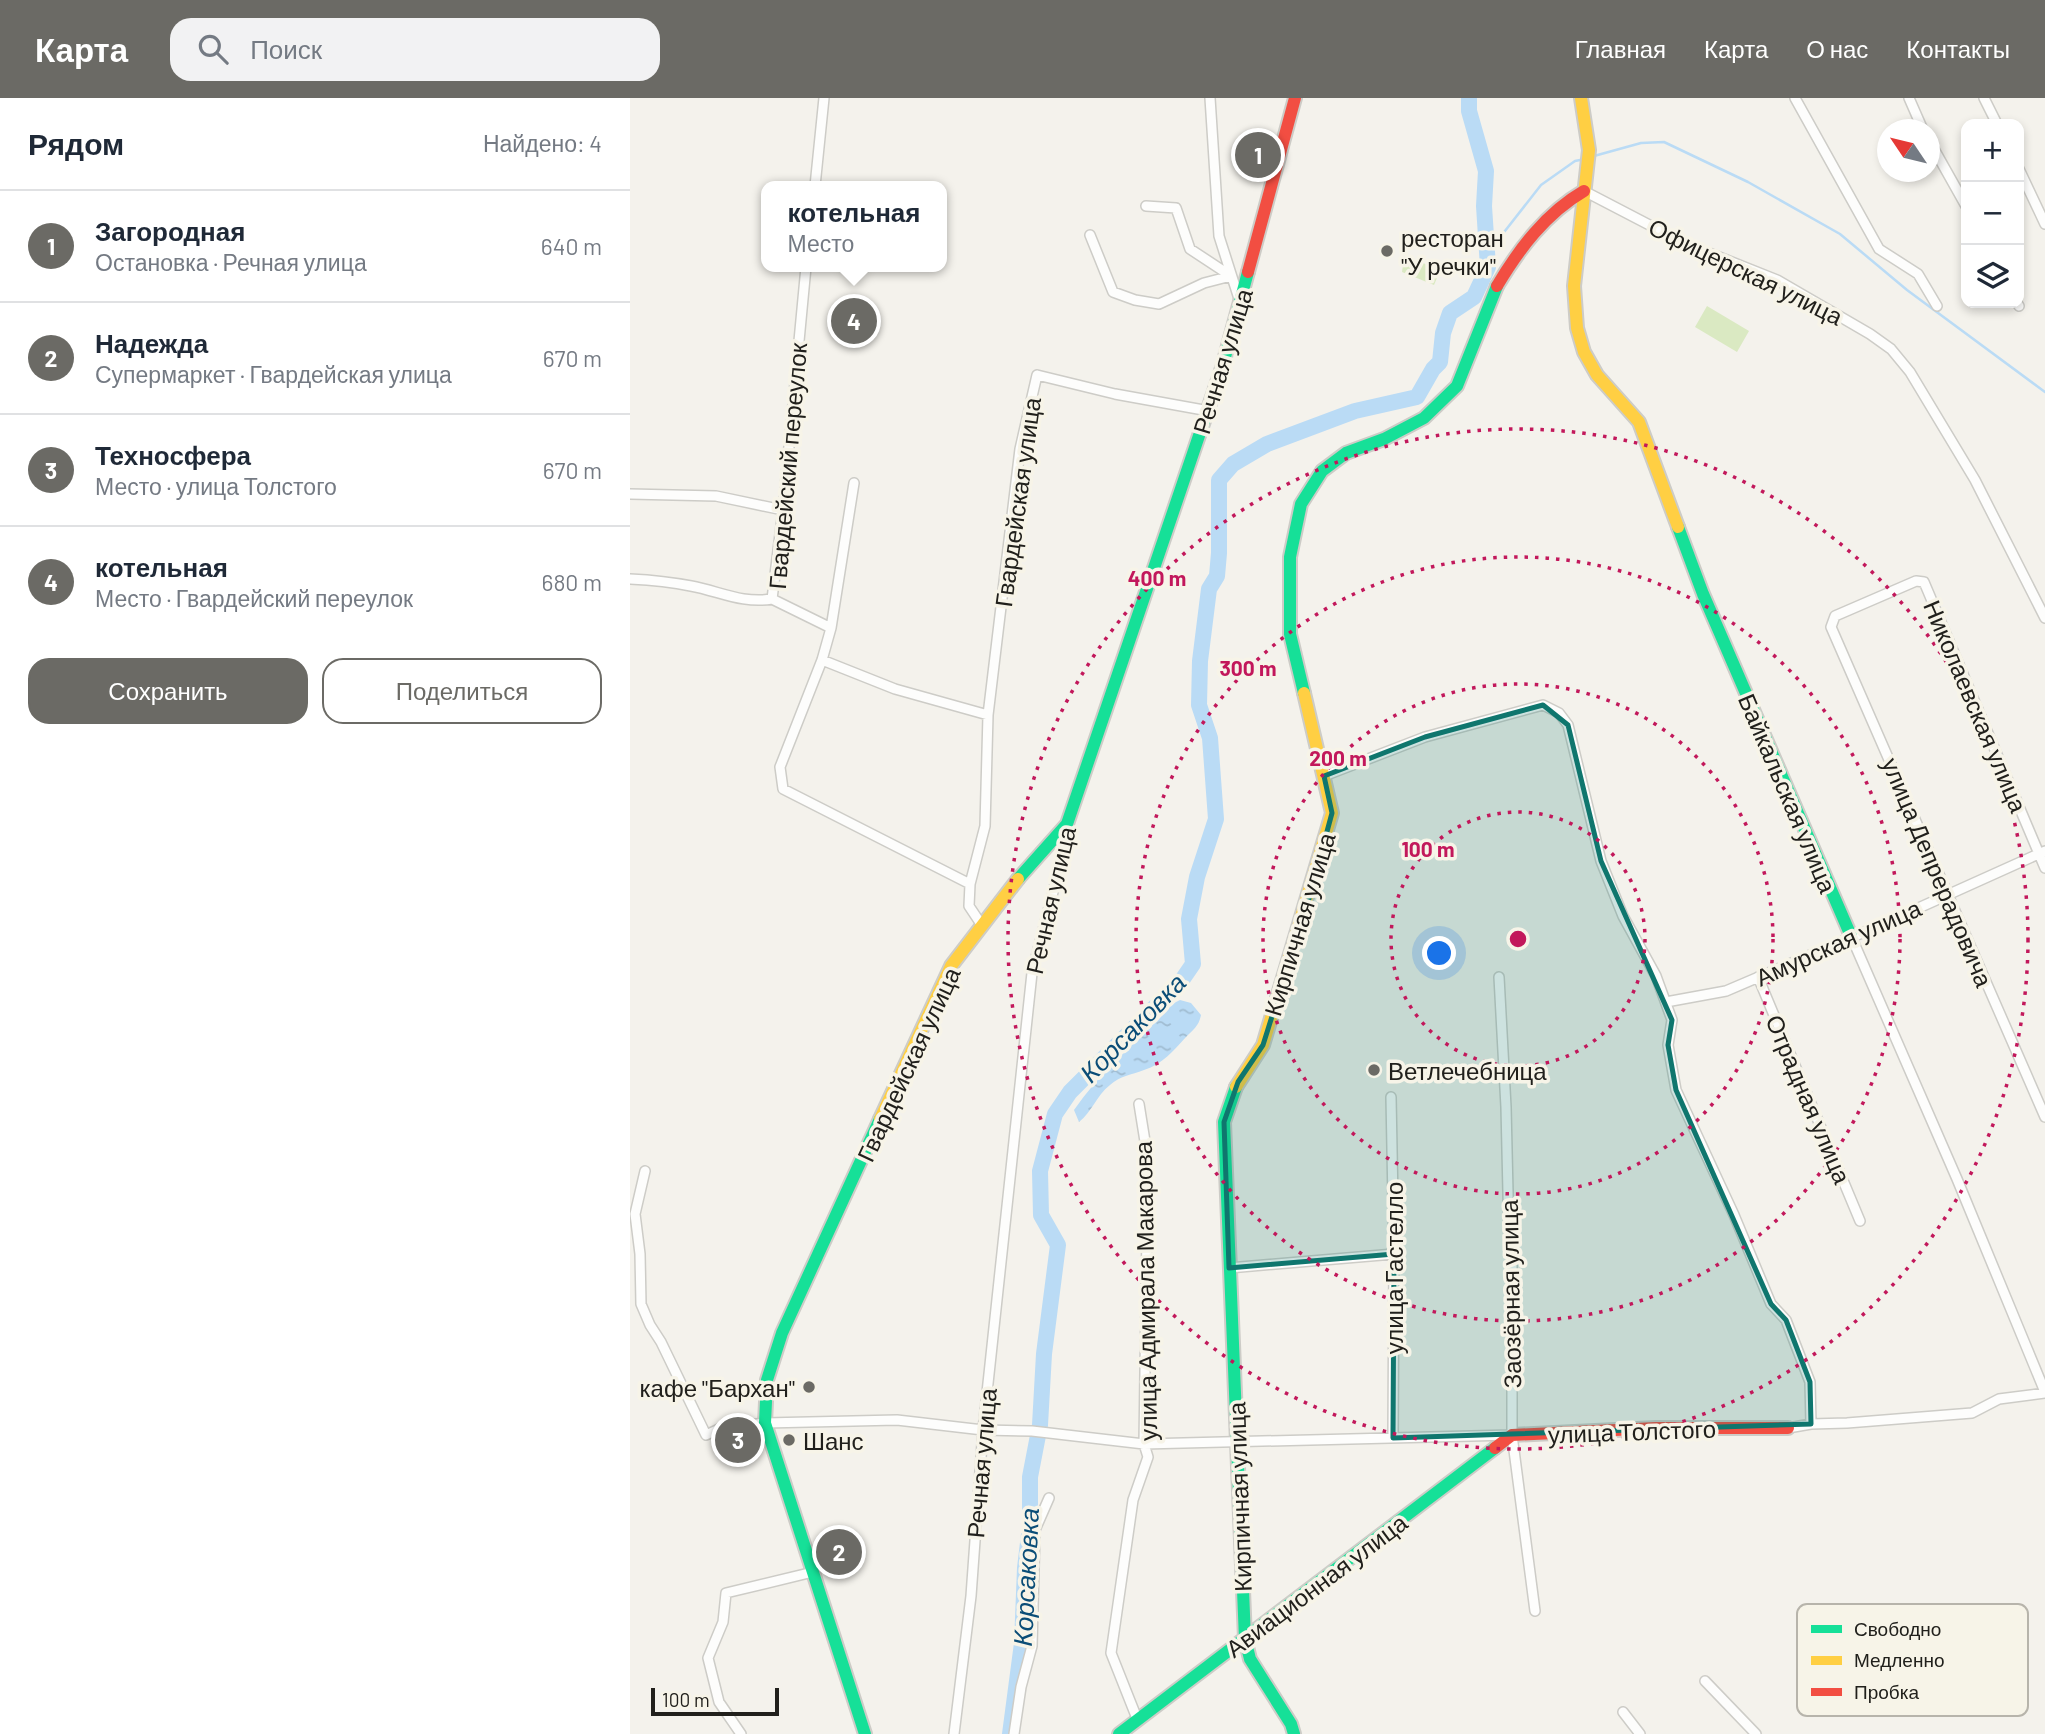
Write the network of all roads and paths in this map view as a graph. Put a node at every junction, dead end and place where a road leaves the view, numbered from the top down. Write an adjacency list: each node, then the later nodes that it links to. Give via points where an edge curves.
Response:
1 (824, 98): 12 (street)
2 (1210, 98): 19 (street, via 1219,236)
3 (1296, 98): 20 (street, Речная улица)
4 (1581, 98): 13 (street, via 1587,134)
5 (1795, 98): 21 (street, via 1879,249 1918,274)
6 (1909, 98): 8 (street)
7 (1984, 98): 9 (street)
8 (1918, 119)
9 (1994, 119)
10 (1940, 160): 14 (street)
11 (2024, 180): 16 (street)
12 (816, 181)
13 (1584, 191): 29 (street, Офицерская улица, via 1684,243 1777,281 1891,349 1910,372 1975,480); 33 (street, Кирпичная улица, via 1562,204 1521,248 1497,285 1457,386 1424,418 1346,453 1322,471 1301,504 1290,557 1290,634); 40 (street, Байкальская улица, via 1573,286 1584,352 1597,375 1639,422 1703,594)
14 (1961, 197)
15 (1146, 206): 19 (street, via 1176,208 1190,249)
16 (2045, 224)
17 (1090, 235): 19 (street, via 1113,292 1135,300 1159,304)
18 (807, 272): 25 (street, Гвардейский переулок)
19 (1231, 276): 20 (street)
20 (1240, 303): 22 (street, Речная улица)
21 (1937, 306)
22 (1209, 411): 32 (street, Гвардейская улица, via 1037,375 1020,449); 34 (street, Речная улица)
23 (854, 483): 30 (street)
24 (630, 494): 25 (street, via 716,496)
25 (783, 510): 28 (street, Гвардейский переулок)
26 (630, 579): 28 (street, via 694,586 758,601)
27 (1924, 582): 35 (street, Николаевская улица); 38 (street, улица Депрерадовича, via 1916,581 1835,616 1831,627)
28 (772, 598): 30 (street, Гвардейский переулок)
29 (2045, 618)
30 (831, 628): 31 (street)
31 (822, 660): 32 (street, via 895,689); 37 (street, via 780,766 783,789)
32 (988, 715): 37 (street, Гвардейская улица, via 985,826)
33 (1324, 776): 43 (street, via 1425,737 1543,705 1559,713 1569,724 1601,861); 50 (street, Кирпичная улица, via 1332,813 1308,902 1263,1045 1238,1082 1224,1122)
34 (1067, 824): 39 (street); 55 (street, Речная улица, via 1032,973)
35 (2042, 853): 36 (street, Николаевская улица); 38 (street, Амурская улица)
36 (2045, 868)
37 (970, 884): 39 (street, Гвардейская улица, via 969,906)
38 (1948, 894): 40 (street, Амурская улица); 46 (street, улица Депрерадовича)
39 (981, 924): 52 (street, Гвардейская улица, via 951,966 782,1333 767,1380)
40 (1851, 936): 42 (street, Амурская улица); 51 (street, Байкальская улица)
41 (1499, 976): 56 (street, Заозёрная улица, via 1512,1254)
42 (1758, 977): 43 (street, Амурская улица, via 1726,991); 48 (street, Отрадная улица)
43 (1666, 1002): 53 (street, via 1672,1020 1668,1045 1676,1090 1771,1304 1787,1320 1810,1382)
44 (1391, 1097): 49 (street, улица Гастелло)
45 (1139, 1104): 59 (street, улица Адмирала Макарова, via 1149,1160)
46 (2045, 1117)
47 (645, 1171): 52 (street, улица Толстого, via 635,1214 641,1304 649,1325 704,1431)
48 (1860, 1221)
49 (1394, 1254): 50 (street); 57 (street, улица Гастелло)
50 (1229, 1268): 58 (street, Кирпичная улица)
51 (2045, 1393): 53 (street, улица Толстого, via 1999,1399 1972,1413)
52 (765, 1423): 55 (street, улица Толстого, via 897,1420); 61 (street, Гвардейская улица)
53 (1811, 1424): 54 (street, улица Толстого)
54 (1788, 1428): 56 (street, улица Толстого)
55 (983, 1430): 59 (street, улица Толстого); 69 (street, Речная улица, via 971,1596)
56 (1512, 1435): 57 (street, улица Толстого); 62 (street, Заозёрная улица); 63 (street, Авиационная улица)
57 (1393, 1438): 58 (street, улица Толстого)
58 (1236, 1442): 59 (street, улица Толстого); 63 (street, Кирпичная улица)
59 (1144, 1444): 66 (street, улица Адмирала Макарова, via 1148,1457 1133,1500 1111,1653)
60 (1049, 1498): 70 (street, via 1035,1530 1032,1646)
61 (813, 1572): 67 (street, via 726,1593 723,1622 708,1658 719,1702); 68 (street, Гвардейская улица)
62 (1535, 1611)
63 (1245, 1639): 66 (street, Авиационная улица); 72 (street, Кирпичная улица, via 1250,1658)
64 (1704, 1681): 74 (street)
65 (1623, 1712): 73 (street)
66 (1138, 1721): 71 (street, Авиационная улица)
67 (741, 1734)
68 (865, 1734)
69 (954, 1734)
70 (1014, 1734)
71 (1119, 1734)
72 (1294, 1734)
73 (1640, 1734)
74 (1756, 1734)

